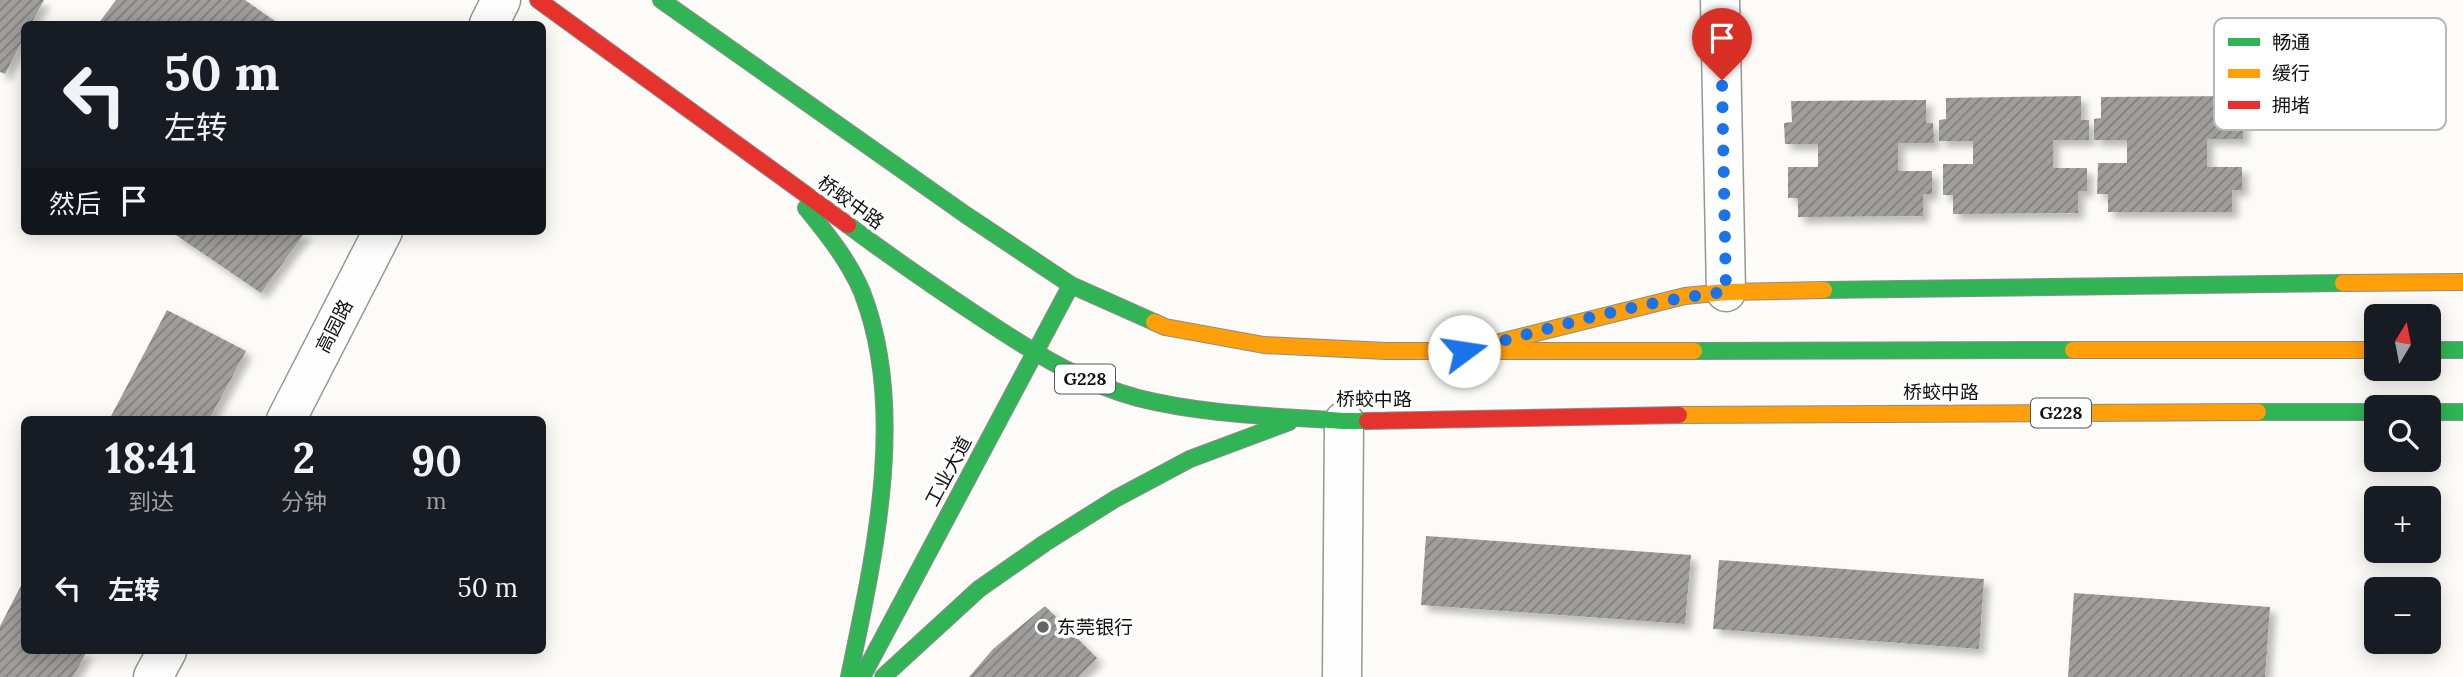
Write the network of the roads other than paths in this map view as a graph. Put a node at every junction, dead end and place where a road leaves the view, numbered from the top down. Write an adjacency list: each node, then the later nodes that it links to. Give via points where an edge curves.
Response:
1 (501, 0): 5 (street)
2 (538, 0): 6 (main road, 桥蛟中路 / G228)
3 (1720, 0): 10 (street)
4 (666, 2): 9 (main road)
5 (490, 21)
6 (780, 177): 15 (main road, 桥蛟中路 / G228, via 930,285); 24 (main road, via 827,233 862,292 877,341 884,412 879,506)
7 (381, 235): 19 (street, 高园路)
8 (2463, 282): 10 (main road)
9 (1071, 285): 14 (main road, via 1165,327 1264,345); 15 (main road, 工业大道)
10 (1726, 292): 14 (main road, via 1647,304)
11 (2364, 350): 14 (main road)
12 (2441, 350): 13 (main road)
13 (2463, 350)
14 (1464, 351)
15 (1035, 353): 20 (main road, 桥蛟中路 / G228, via 1087,380 1138,398 1207,411); 25 (main road, 工业大道)
16 (2364, 412): 21 (main road, 桥蛟中路 / G228)
17 (2441, 412): 18 (main road)
18 (2463, 412)
19 (288, 416)
20 (1300, 417): 21 (main road, 桥蛟中路 / G228); 26 (main road, via 1190,459 1115,499 979,589)
21 (1344, 421): 27 (street)
22 (165, 654): 23 (street)
23 (153, 677)
24 (849, 677)
25 (862, 677)
26 (883, 677)
27 (1342, 677)

